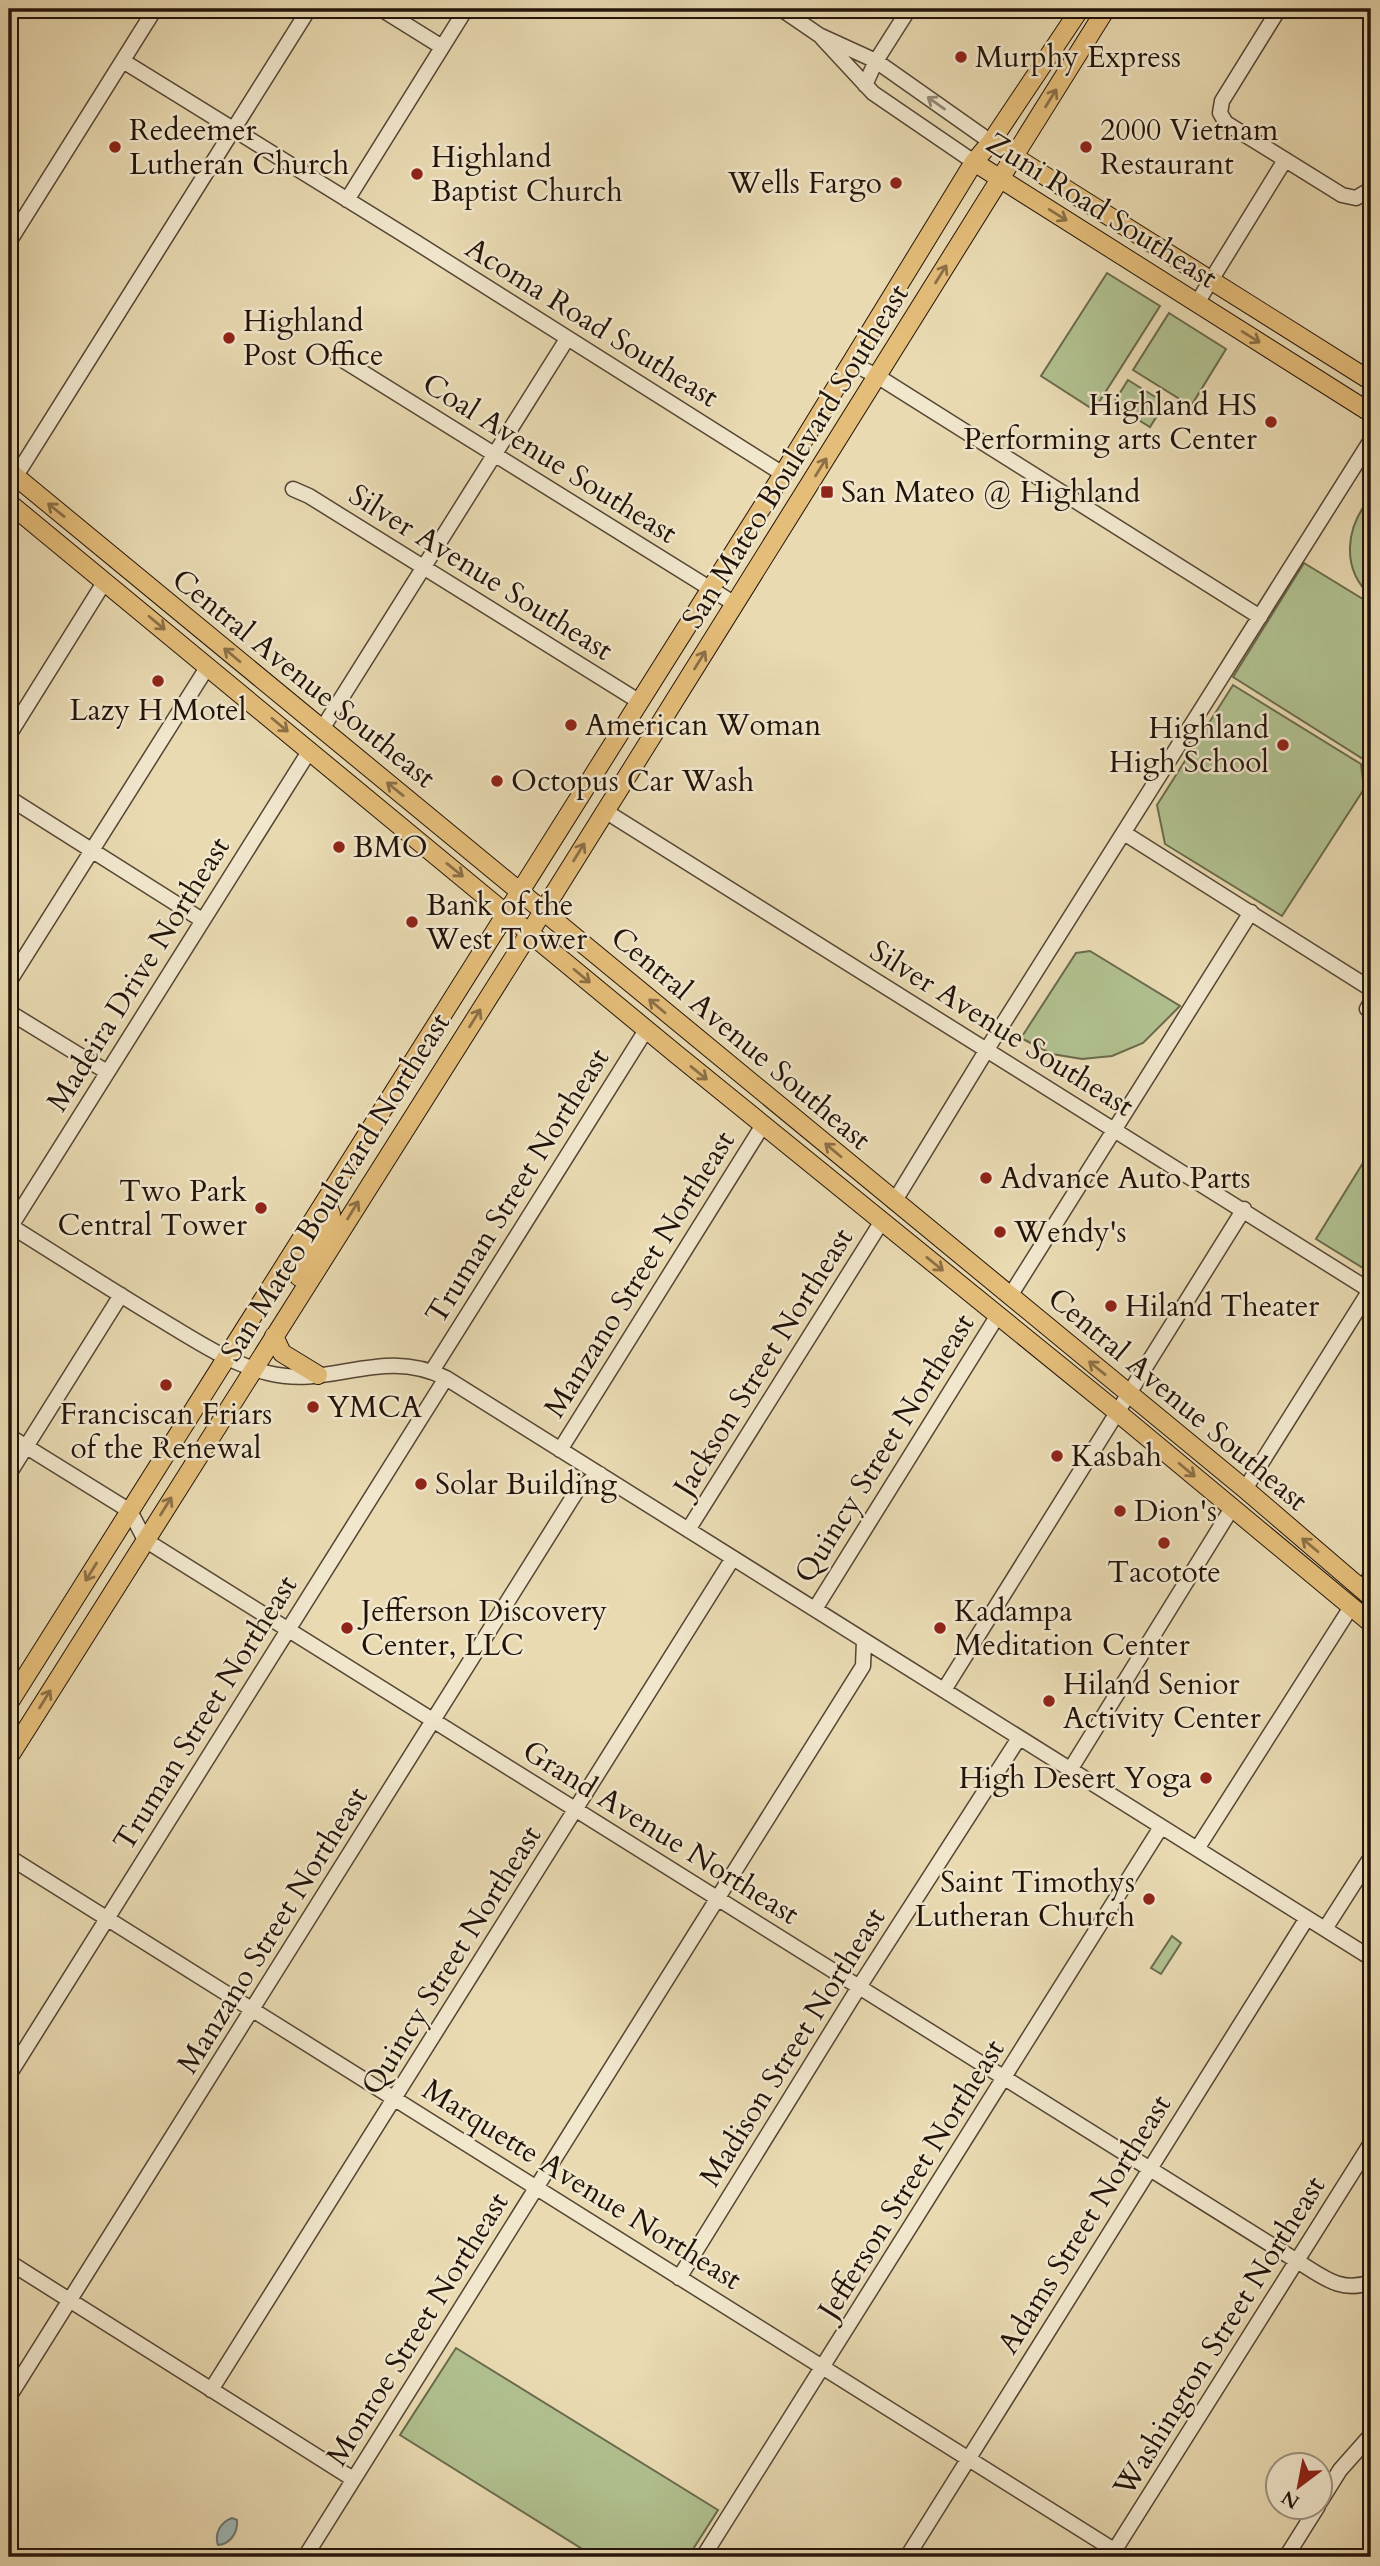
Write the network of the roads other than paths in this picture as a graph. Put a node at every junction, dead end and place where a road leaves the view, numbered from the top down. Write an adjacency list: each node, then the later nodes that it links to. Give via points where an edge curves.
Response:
1 (155, 9): 12 (street)
2 (309, 9): 15 (street)
3 (381, 9): 11 (street)
4 (466, 9): 11 (street)
5 (781, 9): 10 (street, Zuni Road Southeast)
6 (909, 9): 13 (street)
7 (1080, 9): 16 (main road, San Mateo Boulevard Southeast)
8 (1106, 9): 17 (main road, San Mateo Boulevard Southeast, one-way to 8)
9 (1279, 9): 18 (street, via 1222,101 1220,113 1226,123)
10 (819, 35): 13 (street, Zuni Road Southeast); 14 (street, Zuni Road Southeast)
11 (442, 47): 22 (street)
12 (122, 61): 15 (street, Acoma Road Southeast); 23 (street)
13 (876, 61): 14 (street); 16 (street, Zuni Road Southeast, one-way to 13)
14 (865, 85): 19 (street, Zuni Road Southeast)
15 (233, 129): 22 (street, Acoma Road Southeast); 35 (street)
16 (991, 142): 17 (main road, Zuni Road Southeast); 19 (main road, San Mateo Boulevard Southeast)
17 (1015, 156): 20 (main road, San Mateo Boulevard Southeast); 24 (main road, Zuni Road Southeast)
18 (1285, 160): 21 (street, via 1342,195 1356,198); 24 (street)
19 (974, 162): 20 (main road, Zuni Road Southeast); 28 (main road, San Mateo Boulevard Southeast)
20 (1001, 179): 25 (main road, Zuni Road Southeast, one-way to 25); 29 (main road, San Mateo Boulevard Southeast, one-way to 20)
21 (1371, 189)
22 (347, 200): 26 (street, Acoma Road Southeast)
23 (9, 242)
24 (1211, 281): 25 (street); 30 (main road, Zuni Road Southeast)
25 (1197, 303): 31 (main road, Zuni Road Southeast, one-way to 31)
26 (567, 339): 33 (street); 34 (street, Acoma Road Southeast)
27 (338, 357): 33 (street, Coal Avenue Southeast)
28 (851, 363): 29 (street); 34 (main road, San Mateo Boulevard Southeast)
29 (877, 376): 41 (main road, San Mateo Boulevard Southeast, one-way to 29); 42 (street)
30 (1371, 381)
31 (1371, 412)
32 (1371, 440): 42 (street)
33 (494, 454): 38 (street); 40 (street, Coal Avenue Southeast)
34 (783, 474): 40 (main road, San Mateo Boulevard Southeast)
35 (11, 479): 45 (main road, Central Avenue Southeast, one-way to 35)
36 (293, 489): 38 (street, Silver Avenue Southeast)
37 (9, 503): 39 (main road)
38 (423, 567): 44 (street, Silver Avenue Southeast); 45 (street)
39 (105, 581): 43 (main road, one-way to 43); 46 (street)
40 (710, 589): 41 (street, Coal Avenue Southeast); 44 (main road, San Mateo Boulevard Southeast)
41 (735, 604): 49 (main road, San Mateo Boulevard Southeast, one-way to 41)
42 (1260, 617): 50 (street)
43 (208, 666): 47 (main road, one-way to 47); 51 (street)
44 (640, 702): 52 (main road, San Mateo Boulevard Southeast)
45 (322, 729): 52 (main road, Central Avenue Southeast, one-way to 45)
46 (9, 735)
47 (310, 750): 55 (main road, one-way to 55); 56 (street, Madeira Drive Northeast)
48 (9, 798): 51 (street)
49 (605, 811): 53 (main road, San Mateo Boulevard Southeast, one-way to 49); 62 (street, Silver Avenue Southeast)
50 (1124, 833): 54 (street); 62 (street)
51 (91, 850): 56 (street); 58 (street)
52 (520, 891): 53 (main road, Central Avenue Southeast); 55 (main road, San Mateo Boulevard Southeast)
53 (543, 910): 57 (main road, San Mateo Boulevard Southeast); 67 (main road, Central Avenue Southeast, one-way to 53)
54 (1251, 912): 59 (street); 65 (street)
55 (506, 913): 57 (main road); 66 (main road, San Mateo Boulevard Northeast)
56 (202, 920): 63 (street, Madeira Drive Northeast)
57 (530, 932): 61 (main road, one-way to 61); 76 (main road, San Mateo Boulevard Northeast, one-way to 57)
58 (9, 982)
59 (1371, 989)
60 (9, 1012): 63 (street)
61 (646, 1030): 64 (main road, one-way to 64); 82 (street, Truman Street Northeast)
62 (987, 1050): 65 (street, Silver Avenue Southeast); 67 (street)
63 (107, 1072): 70 (street, Madeira Drive Northeast)
64 (763, 1125): 69 (main road); 87 (street, Manzano Street Northeast)
65 (1116, 1130): 68 (street, Silver Avenue Southeast); 75 (street)
66 (326, 1200): 76 (main road, via 331,1214 293,1289); 79 (main road, San Mateo Boulevard Northeast)
67 (894, 1202): 75 (main road, Central Avenue Southeast)
68 (1244, 1209): 73 (street, Silver Avenue Southeast); 83 (street)
69 (882, 1221): 77 (main road, one-way to 77); 95 (street, Jackson Street Northeast)
70 (10, 1226): 71 (street)
71 (31, 1239): 72 (street); 74 (street)
72 (9, 1242)
73 (1371, 1290): 92 (street)
74 (121, 1296): 79 (street); 86 (street)
75 (1010, 1296): 83 (main road, Central Avenue Southeast, one-way to 75)
76 (294, 1303): 78 (main road, San Mateo Boulevard Northeast)
77 (998, 1315): 84 (main road); 100 (street, Quincy Street Northeast)
78 (274, 1336): 80 (main road, San Mateo Boulevard Northeast); 81 (main road, via 282,1353)
79 (226, 1357): 80 (street); 94 (main road, San Mateo Boulevard Northeast)
80 (253, 1368): 81 (street, via 286,1376); 96 (main road, San Mateo Boulevard Northeast, one-way to 80)
81 (318, 1375): 82 (street, via 385,1364)
82 (439, 1375): 87 (street); 102 (street, Truman Street Northeast)
83 (1128, 1393): 84 (street); 92 (main road, Central Avenue Southeast)
84 (1116, 1412): 93 (main road, one-way to 93); 106 (street)
85 (9, 1436): 86 (street)
86 (26, 1447): 89 (street); 94 (street)
87 (560, 1450): 88 (street)
88 (579, 1461): 90 (street); 91 (street, Manzano Street Northeast)
89 (9, 1474)
90 (600, 1474): 91 (street, Manzano Street Northeast); 95 (street)
91 (578, 1489): 108 (street, Manzano Street Northeast)
92 (1245, 1489): 98 (main road, Central Avenue Southeast, one-way to 92)
93 (1233, 1508): 99 (main road); 111 (street)
94 (130, 1511): 96 (street); 107 (main road, San Mateo Boulevard Northeast, one-way to 107)
95 (688, 1530): 97 (street)
96 (145, 1540): 102 (street, Grand Avenue Northeast); 110 (main road, San Mateo Boulevard Northeast, one-way to 96)
97 (733, 1558): 100 (street); 112 (street, Quincy Street Northeast)
98 (1368, 1587)
99 (1351, 1607): 101 (main road); 114 (street)
100 (815, 1609): 103 (street)
101 (1371, 1623)
102 (289, 1630): 108 (street, Grand Avenue Northeast); 119 (street, Truman Street Northeast)
103 (864, 1641): 104 (street); 105 (street, Monroe Street Northeast)
104 (890, 1657): 105 (street); 106 (street)
105 (863, 1666): 117 (street, Monroe Street Northeast)
106 (944, 1690): 109 (street)
107 (9, 1703)
108 (433, 1720): 112 (street, Grand Avenue Northeast); 123 (street, Manzano Street Northeast)
109 (1018, 1738): 111 (street); 122 (street, Madison Street Northeast)
110 (9, 1757)
111 (1070, 1770): 113 (street)
112 (576, 1810): 117 (street, Grand Avenue Northeast); 126 (street, Quincy Street Northeast)
113 (1161, 1827): 114 (street); 125 (street, Jefferson Street Northeast)
114 (1198, 1850): 118 (street)
115 (9, 1857): 119 (street, Marquette Avenue Northeast)
116 (1371, 1857): 120 (street)
117 (720, 1899): 122 (street, Grand Avenue Northeast); 129 (street, Monroe Street Northeast)
118 (1307, 1918): 120 (street); 128 (street, Adams Street Northeast)
119 (107, 1919): 123 (street, Marquette Avenue Northeast); 124 (street, Truman Street Northeast)
120 (1325, 1929): 121 (street)
121 (1371, 1958)
122 (859, 1987): 125 (street, Grand Avenue Northeast); 132 (street, Madison Street Northeast)
123 (253, 2010): 126 (street, Marquette Avenue Northeast); 134 (street, Manzano Street Northeast)
124 (9, 2075)
125 (1005, 2078): 128 (street, Grand Avenue Northeast); 135 (street, Jefferson Street Northeast)
126 (396, 2098): 129 (street, Marquette Avenue Northeast); 136 (street, Quincy Street Northeast)
127 (1371, 2143): 130 (street, Washington Street Northeast)
128 (1150, 2169): 130 (street, Grand Avenue Northeast); 139 (street, Adams Street Northeast)
129 (536, 2188): 132 (street, Marquette Avenue Northeast); 140 (street, Monroe Street Northeast)
130 (1297, 2261): 133 (street, Grand Avenue Northeast, via 1332,2282 1350,2287); 143 (street, Washington Street Northeast)
131 (9, 2262): 134 (street)
132 (679, 2278): 135 (street, Marquette Avenue Northeast)
133 (1371, 2282)
134 (69, 2300): 136 (street); 137 (street, Manzano Street Northeast)
135 (824, 2367): 139 (street, Marquette Avenue Northeast); 145 (street, Jefferson Street Northeast)
136 (211, 2390): 140 (street)
137 (9, 2397)
138 (1371, 2435): 141 (street)
139 (968, 2460): 143 (street, Marquette Avenue Northeast); 146 (street, Adams Street Northeast)
140 (354, 2479): 144 (street, Monroe Street Northeast)
141 (1334, 2480)
142 (1310, 2520): 147 (street)
143 (1117, 2555)
144 (306, 2557)
145 (703, 2557)
146 (907, 2557)
147 (1286, 2557)

